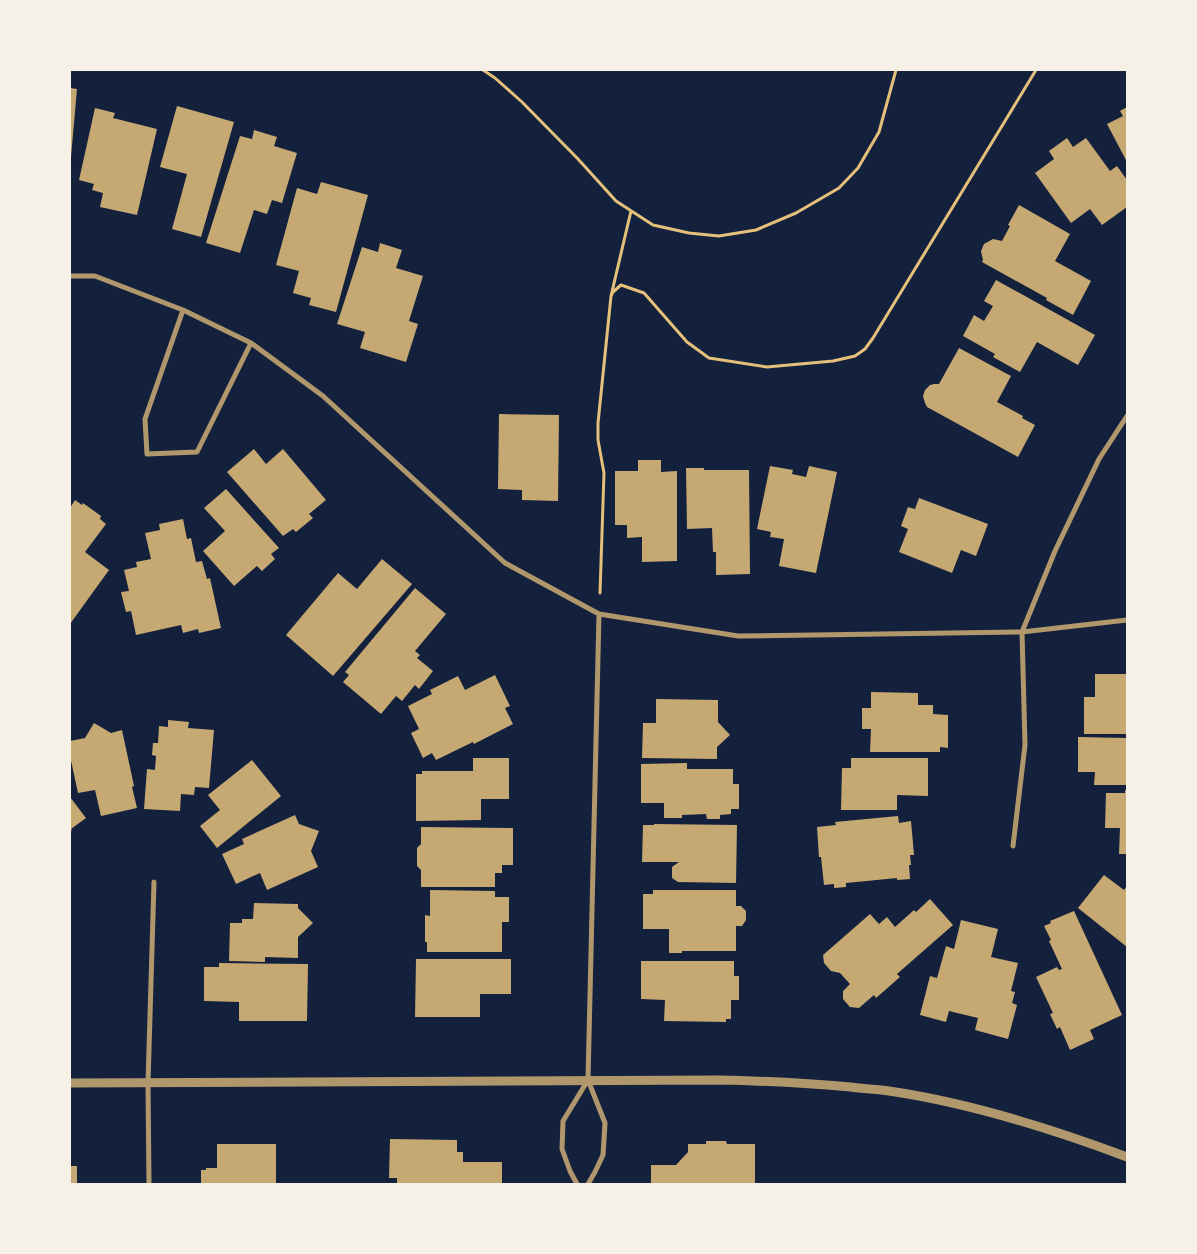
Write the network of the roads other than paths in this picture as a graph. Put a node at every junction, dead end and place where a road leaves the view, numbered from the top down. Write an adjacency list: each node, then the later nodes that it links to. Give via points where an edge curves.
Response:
1 (70, 276): 2 (street, via 95,276)
2 (183, 310): 3 (street); 3 (street, via 145,419 147,454 197,452)
3 (251, 343): 5 (street, via 323,396 505,563)
4 (1127, 416): 7 (street, via 1099,459 1055,551)
5 (599, 614): 7 (street, via 738,636); 10 (street)
6 (1127, 620): 7 (street)
7 (1022, 632): 8 (street, via 1024,745)
8 (1013, 846)
9 (154, 882): 12 (street)
10 (588, 1080): 12 (street); 13 (street, via 757,1081 889,1091 1023,1121); 15 (street, via 563,1121 562,1149); 16 (street, via 605,1124 603,1155)
11 (70, 1083): 12 (street)
12 (148, 1083): 14 (street)
13 (1127, 1156)
14 (149, 1184)
15 (577, 1184)
16 (588, 1184)

